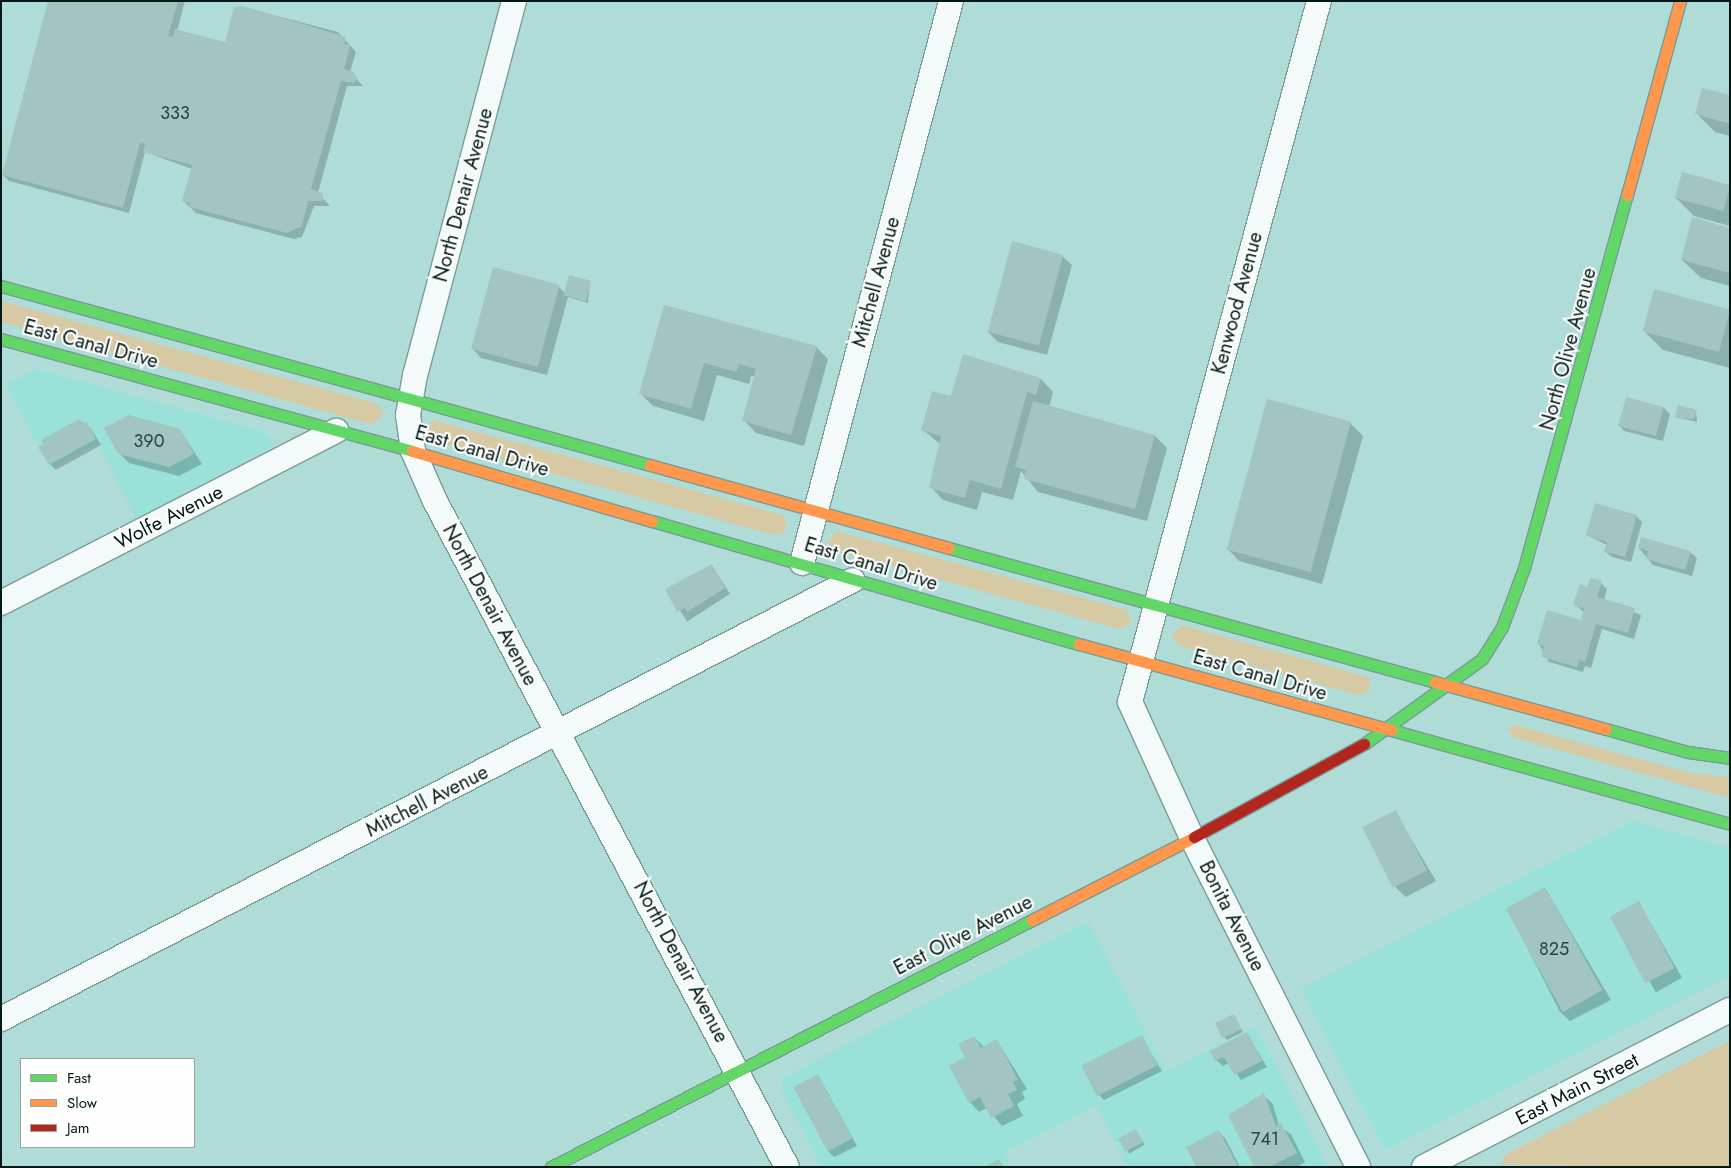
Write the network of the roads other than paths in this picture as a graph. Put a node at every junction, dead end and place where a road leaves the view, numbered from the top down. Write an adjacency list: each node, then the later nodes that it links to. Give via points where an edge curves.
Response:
1 (514, 1): 7 (street, North Denair Avenue)
2 (951, 1): 10 (street, Mitchell Avenue)
3 (1319, 1): 14 (street, Kenwood Avenue)
4 (1680, 1): 16 (main road, North Olive Avenue, via 1524,568 1492,646)
5 (1, 286): 7 (main road, East Canal Drive)
6 (1, 339): 8 (main road, East Canal Drive)
7 (410, 399): 9 (street, North Denair Avenue); 10 (main road, East Canal Drive)
8 (336, 431): 9 (main road, East Canal Drive); 13 (street, Wolfe Avenue)
9 (413, 451): 11 (main road, East Canal Drive); 18 (street, North Denair Avenue, via 435,501)
10 (815, 511): 11 (street, Mitchell Avenue); 14 (main road, East Canal Drive)
11 (802, 563): 12 (main road, East Canal Drive)
12 (853, 580): 15 (main road, East Canal Drive); 18 (street, Mitchell Avenue)
13 (1, 603)
14 (1155, 605): 15 (street, Kenwood Avenue); 16 (main road, East Canal Drive)
15 (1138, 661): 17 (main road, East Canal Drive); 21 (street, Bonita Avenue, via 1130,690 1131,713)
16 (1450, 686): 17 (main road, North Olive Avenue); 19 (main road, East Canal Drive, via 1688,752)
17 (1389, 730): 20 (main road, East Canal Drive); 21 (main road, East Olive Avenue)
18 (559, 733): 23 (street, Mitchell Avenue); 24 (street, North Denair Avenue)
19 (1730, 758)
20 (1730, 824)
21 (1192, 838): 24 (main road, East Olive Avenue); 28 (street, Bonita Avenue)
22 (1730, 1010): 25 (street, East Main Street)
23 (1, 1019)
24 (738, 1070): 26 (main road, East Olive Avenue); 27 (street, North Denair Avenue)
25 (1459, 1159): 29 (street, East Main Street)
26 (552, 1167)
27 (787, 1167)
28 (1358, 1167)
29 (1424, 1167)

